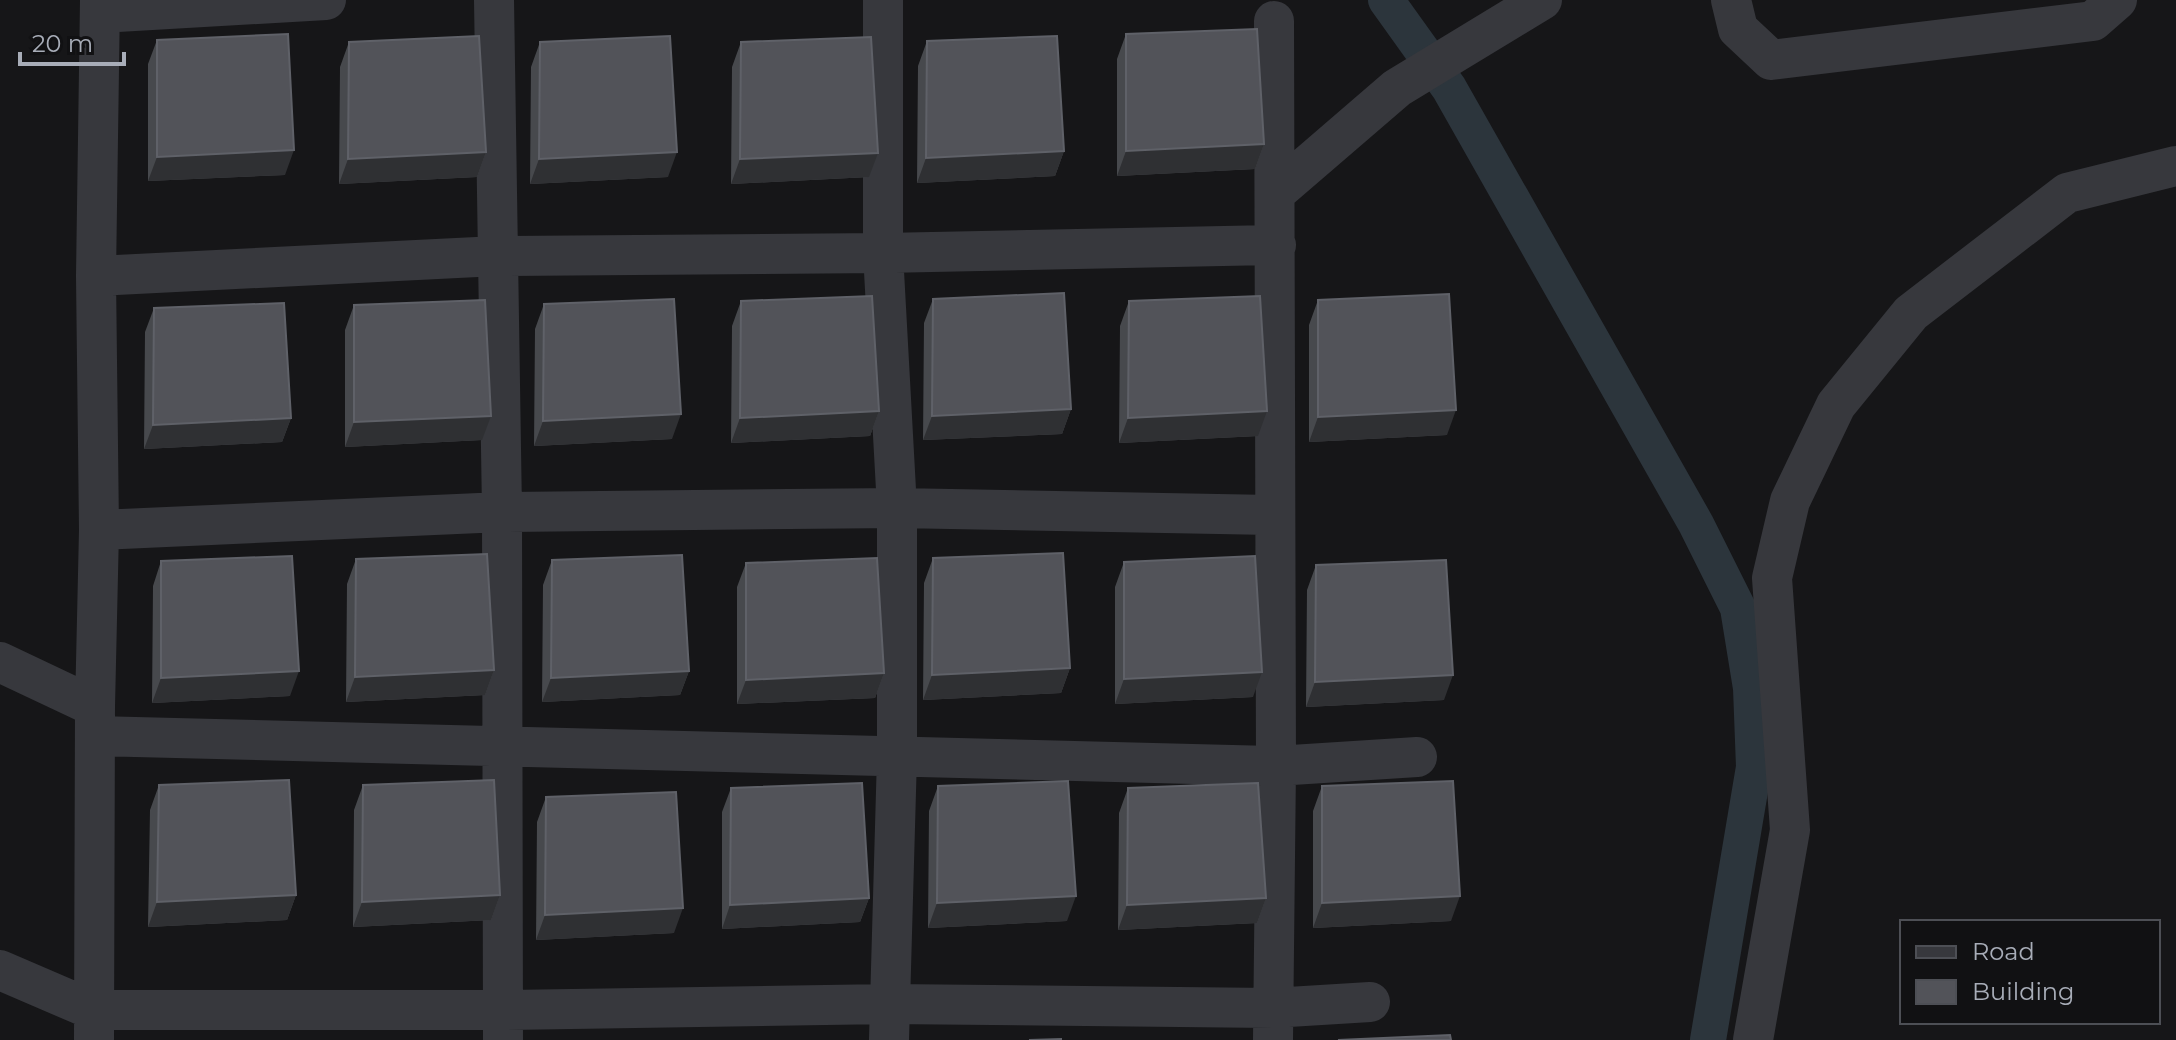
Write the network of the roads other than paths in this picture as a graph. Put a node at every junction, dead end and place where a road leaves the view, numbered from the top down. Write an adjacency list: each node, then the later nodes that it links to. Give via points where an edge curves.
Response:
1 (326, 0): 7 (street)
2 (494, 0): 13 (street)
3 (883, 0): 12 (street)
4 (1542, 0): 10 (street, via 1397,88)
5 (1731, 0): 6 (street, via 1738,29 1771,60 2093,21)
6 (2117, 0)
7 (100, 6): 14 (street)
8 (1274, 21): 10 (street)
9 (2176, 166): 31 (street, via 2067,193 1911,313 1836,405 1790,501 1772,578 1790,830)
10 (1275, 193): 11 (street)
11 (1276, 245): 12 (street); 17 (street)
12 (883, 253): 13 (street); 15 (street)
13 (497, 256): 14 (street); 16 (street)
14 (96, 276): 18 (street)
15 (897, 508): 16 (street); 17 (street); 22 (street)
16 (502, 512): 18 (street); 21 (street)
17 (1274, 515): 24 (street)
18 (99, 530): 20 (street)
19 (0, 662): 20 (street)
20 (95, 722): 21 (street); 29 (street)
21 (501, 747): 22 (street); 30 (street)
22 (897, 756): 24 (street); 27 (street)
23 (1417, 757): 24 (street)
24 (1276, 766): 28 (street)
25 (0, 970): 29 (street)
26 (1370, 1002): 28 (street)
27 (889, 1022): 28 (street); 30 (street)
28 (1272, 1024)
29 (94, 1025): 30 (street)
30 (504, 1025)
31 (1753, 1040)

